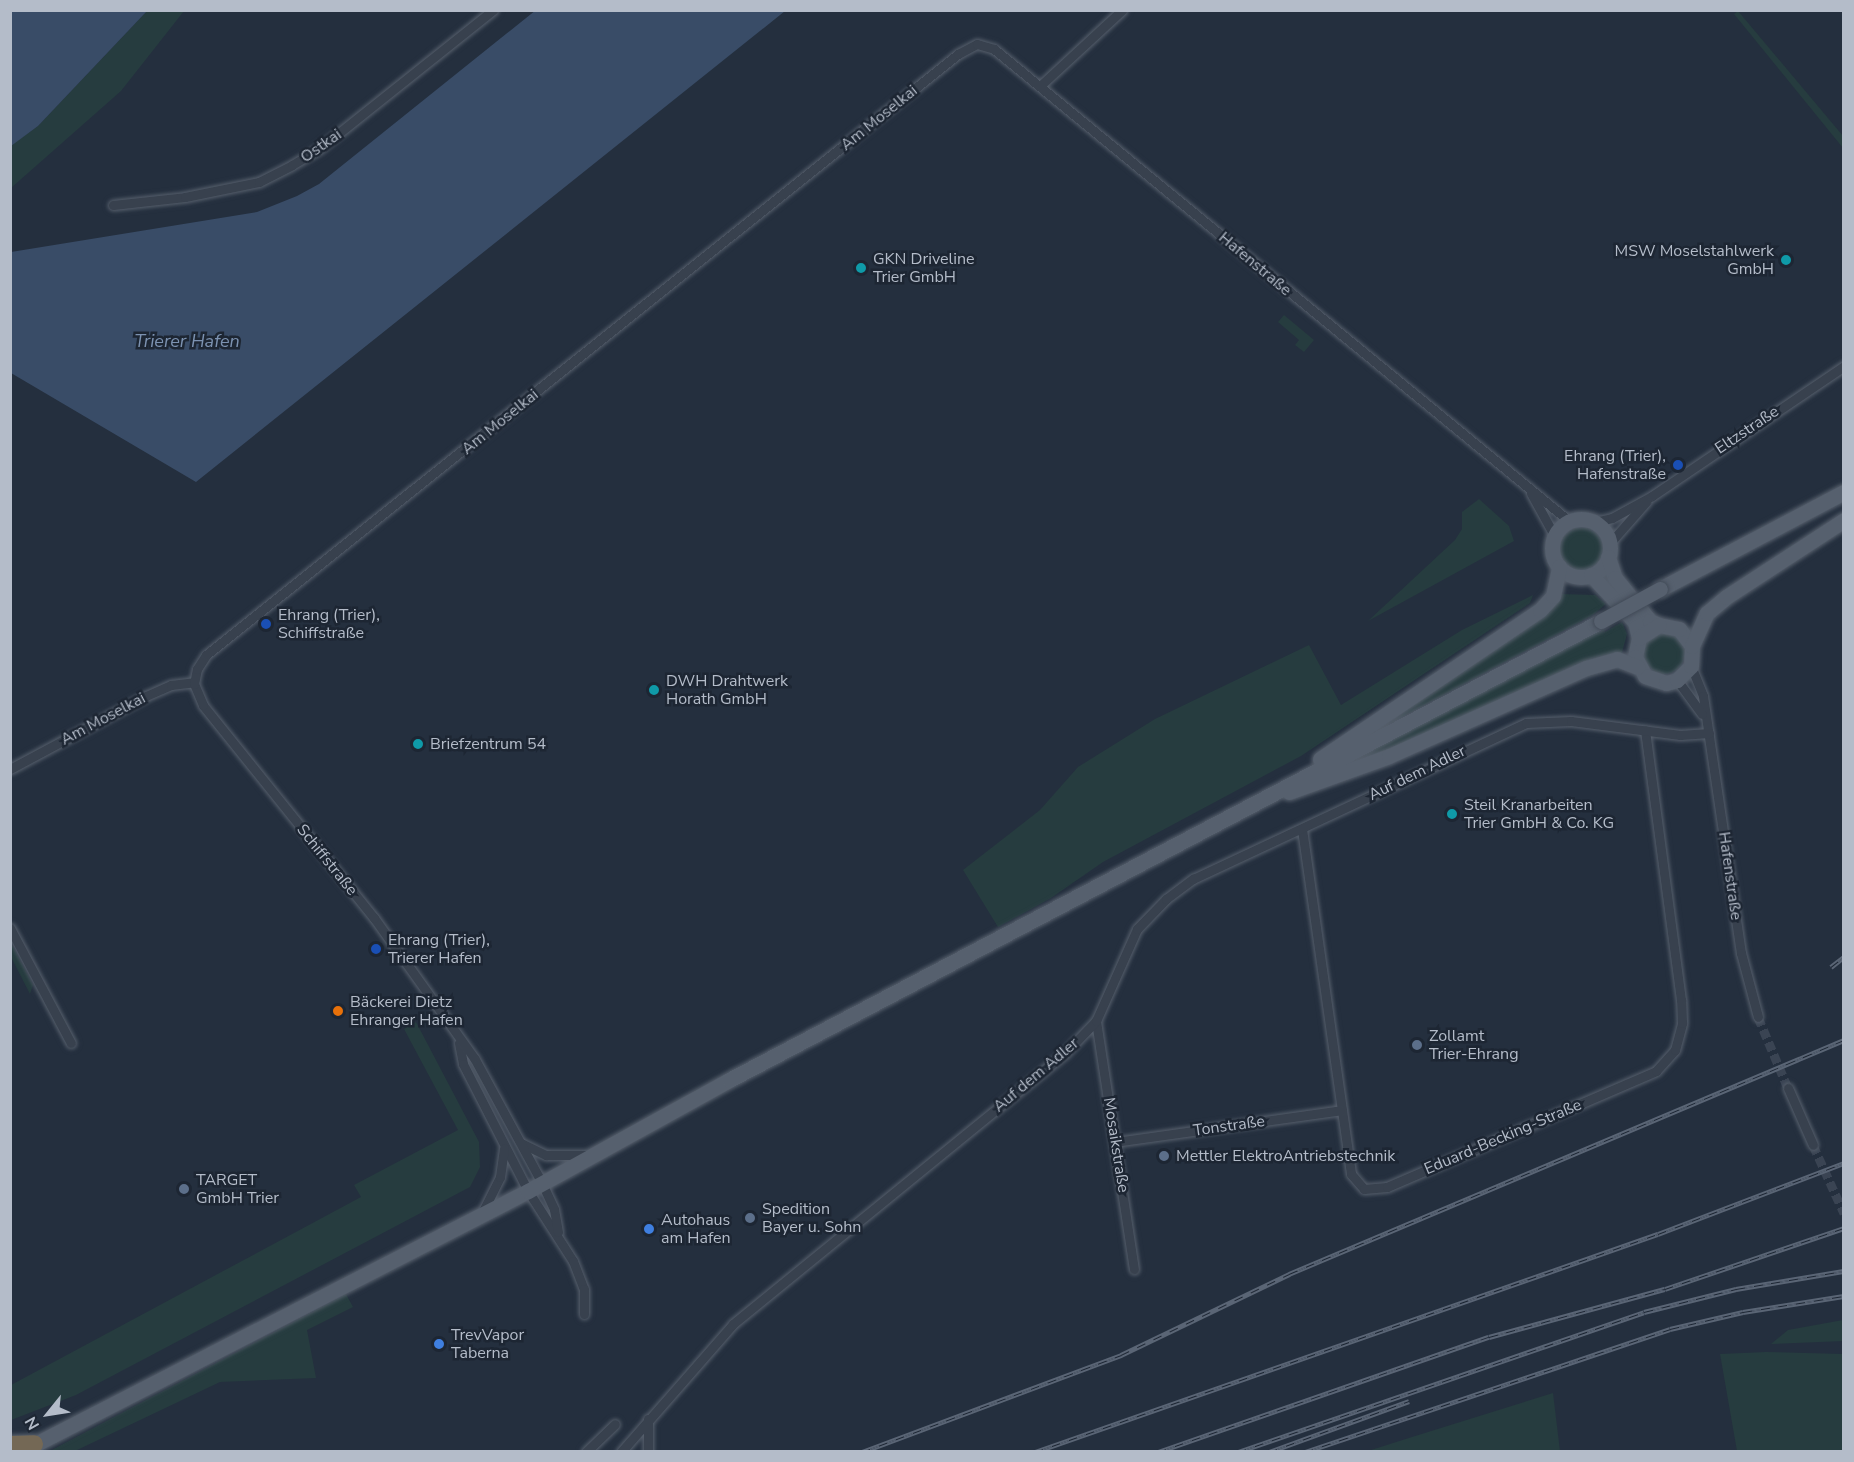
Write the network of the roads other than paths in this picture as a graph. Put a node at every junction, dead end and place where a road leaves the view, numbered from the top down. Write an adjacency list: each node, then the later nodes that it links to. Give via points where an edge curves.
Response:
1 (493, 10): 5 (street, Ostkai, via 319,149 259,182 185,198)
2 (1122, 10): 4 (street)
3 (977, 44): 4 (street, Hafenstraße, via 994,49); 23 (street, Am Moselkai, via 958,54 206,655)
4 (1040, 86): 7 (street, Hafenstraße)
5 (113, 205)
6 (1844, 366): 9 (street, Eltzstraße)
7 (1530, 490): 11 (street, Hafenstraße); 13 (street, Hafenstraße)
8 (1844, 492): 27 (main road, bridge)
9 (1652, 496): 12 (street, Eltzstraße, via 1612,518); 14 (street, Eltzstraße)
10 (1844, 520): 19 (main road, via 1726,597 1707,613)
11 (1569, 521): 12 (main road); 13 (main road)
12 (1595, 522): 14 (main road)
13 (1554, 535): 15 (main road, via 1552,552)
14 (1609, 550): 16 (main road); 17 (main road, via 1621,586 1650,621)
15 (1559, 567): 16 (main road, via 1574,576); 27 (main road, via 1553,596 1540,610 1354,734)
16 (1591, 575): 18 (main road, via 1625,607)
17 (1659, 625): 18 (main road); 19 (main road, via 1679,629)
18 (1640, 638): 21 (main road, via 1635,657)
19 (1692, 646): 20 (main road)
20 (1690, 666): 22 (main road); 25 (street, Hafenstraße, via 1703,696)
21 (1638, 667): 22 (main road, via 1655,682); 28 (main road, via 1617,659 1586,668 1338,778)
22 (1677, 680): 25 (street, Hafenstraße, via 1700,707)
23 (194, 682): 26 (street, Am Moselkai, via 171,685 146,696); 33 (street, Schiffstraße, via 209,714 374,918 439,1005)
24 (1645, 730): 25 (street, Auf dem Adler); 29 (street, Auf dem Adler, via 1571,721 1526,723); 36 (street, Eduard-Becking-Straße, via 1682,1000 1682,1023 1675,1050 1656,1071 1376,1189 1364,1189 1352,1174)
25 (1709, 733): 31 (street, Hafenstraße, via 1741,953)
26 (10, 769)
27 (1279, 790): 28 (main road)
28 (1257, 801): 41 (main road)
29 (1302, 829): 32 (street, Auf dem Adler, via 1193,879 1166,899 1137,929); 36 (street, Eduard-Becking-Straße)
30 (10, 928): 34 (street)
31 (1758, 1017)
32 (1096, 1021): 38 (street, Mosaikstraße); 48 (street, Auf dem Adler, via 1065,1053 733,1324)
33 (458, 1041): 37 (street, Schiffstraße, via 474,1058); 39 (street, Schiffstraße, via 463,1064)
34 (71, 1042)
35 (1788, 1088): 40 (street)
36 (1342, 1110): 38 (street, Tonstraße)
37 (519, 1142): 41 (street, via 546,1155); 42 (street, Schiffstraße)
38 (1115, 1142): 46 (street, Mosaikstraße)
39 (504, 1145): 43 (street, Schiffstraße); 44 (street, via 500,1177)
40 (1813, 1145)
41 (593, 1155): 42 (main road)
42 (542, 1183): 43 (main road); 45 (street, Schiffstraße, via 554,1209)
43 (528, 1191): 44 (main road); 45 (street, Schiffstraße)
44 (481, 1215): 51 (main road)
45 (558, 1232): 47 (street, via 582,1284)
46 (1134, 1269)
47 (584, 1314)
48 (648, 1419): 53 (street, Auf dem Adler); 54 (street)
49 (615, 1424): 52 (street)
50 (10, 1445): 51 (highway)
51 (27, 1448)
52 (586, 1452)
53 (621, 1452)
54 (648, 1452)

